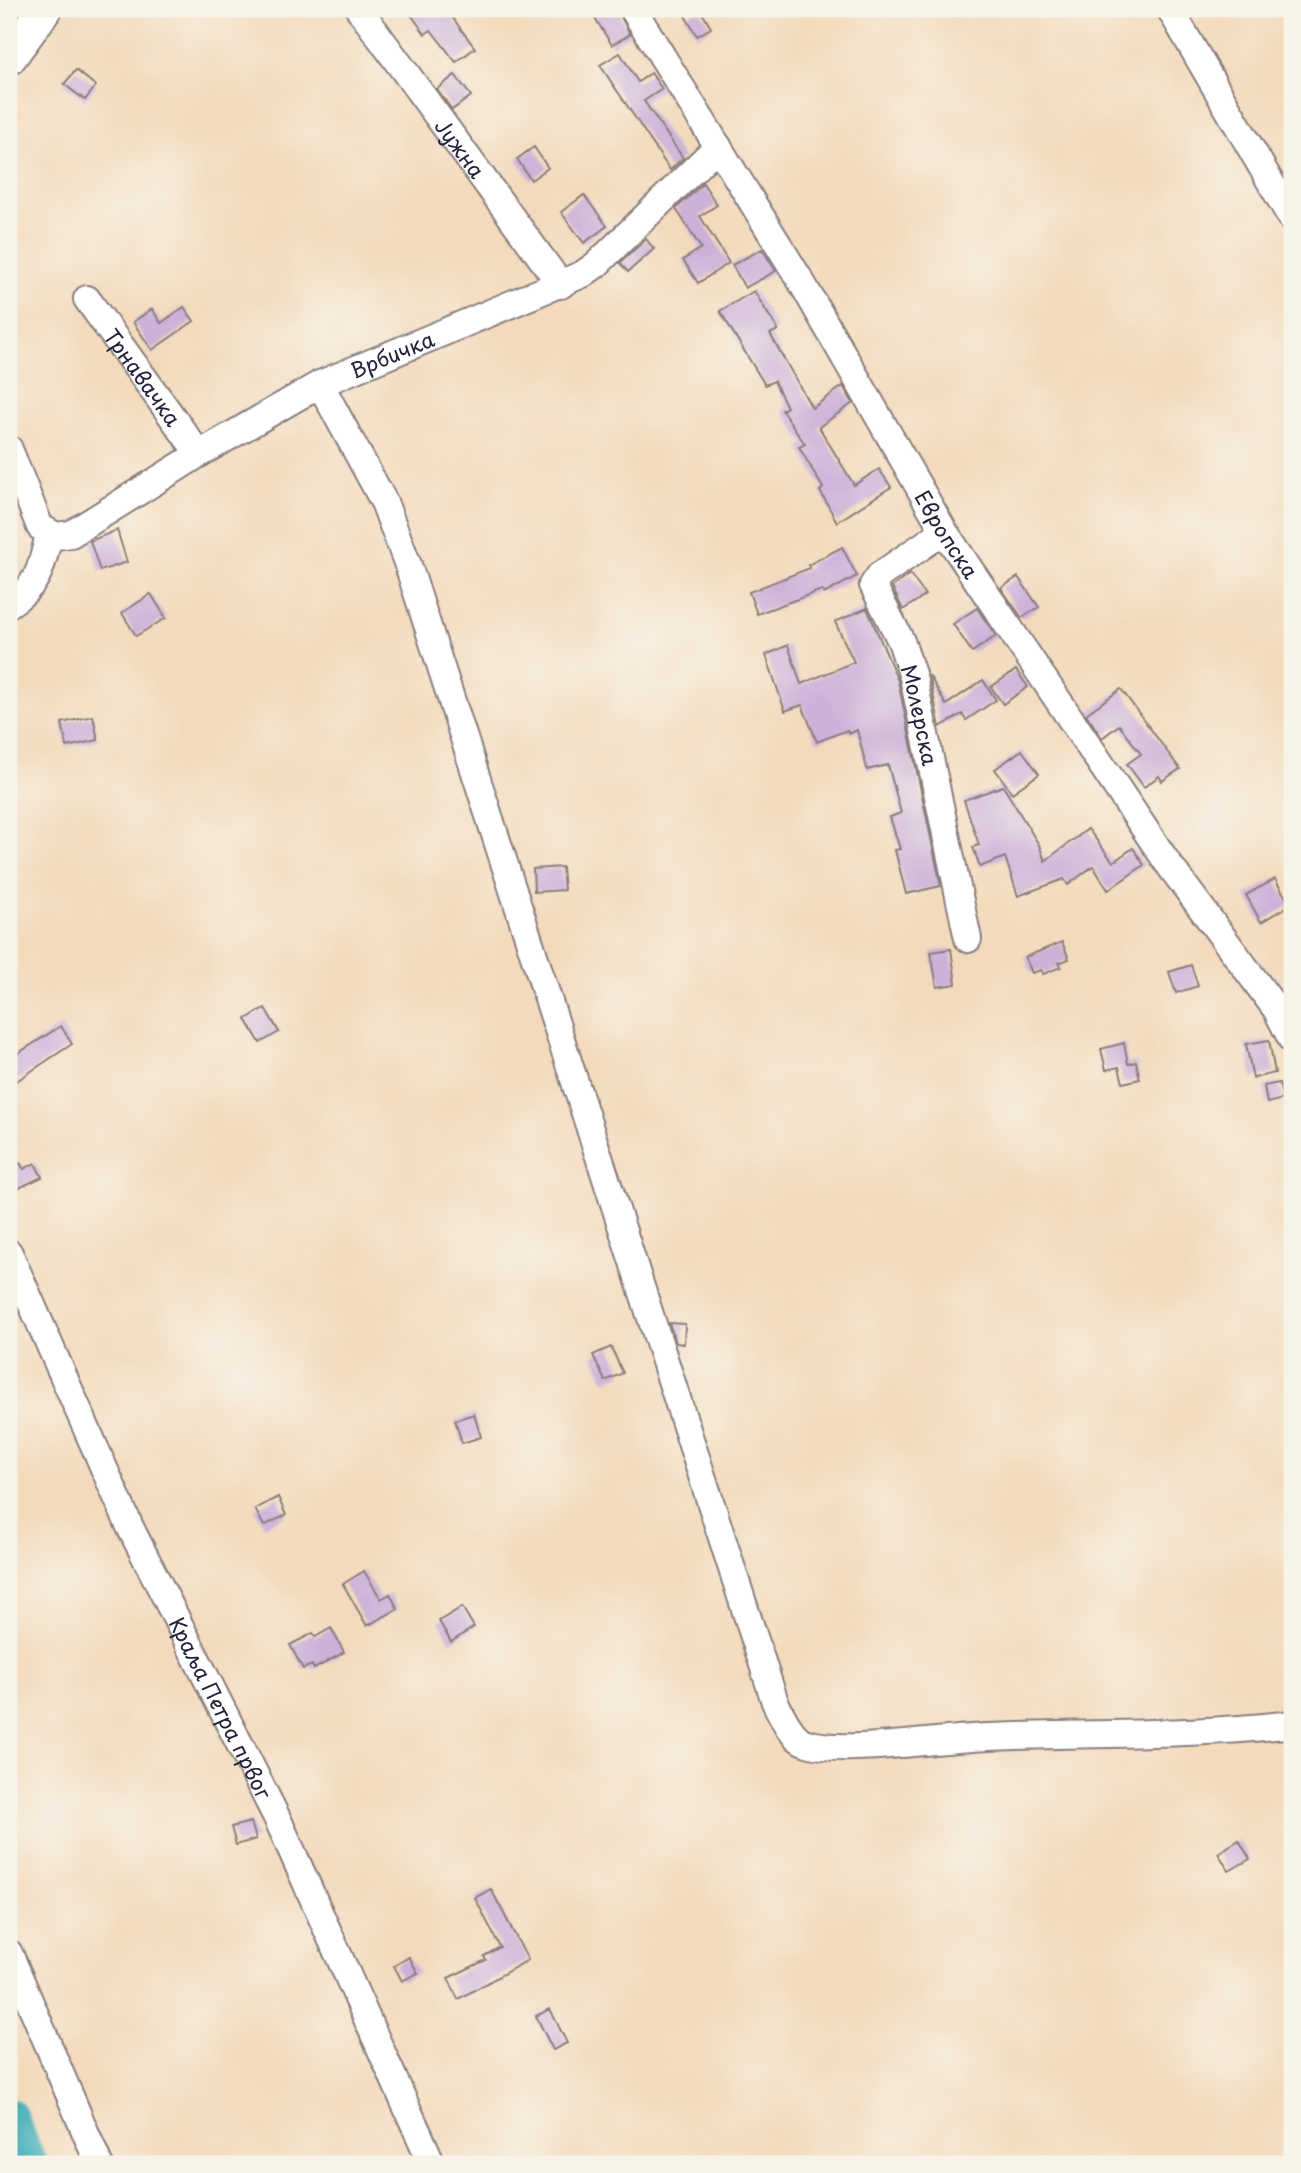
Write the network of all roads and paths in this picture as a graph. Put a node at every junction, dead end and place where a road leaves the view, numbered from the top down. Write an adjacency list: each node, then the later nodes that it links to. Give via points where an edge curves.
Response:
1 (45, 9): 5 (main road)
2 (359, 9): 8 (street, Јужна)
3 (633, 9): 6 (street, Европска)
4 (1170, 9): 7 (street)
5 (9, 58)
6 (718, 146): 8 (street, Врбичка, via 597,264); 13 (street, Европска)
7 (1292, 219)
8 (561, 285): 10 (street, Врбичка)
9 (87, 299): 12 (street, Трнавачка)
10 (320, 384): 12 (street, Врбичка); 19 (street, via 384,502 408,565 606,1184 786,1724 804,1743 834,1746)
11 (9, 449): 14 (street, via 40,527)
12 (199, 454): 14 (street, Врбичка, via 71,534)
13 (944, 531): 16 (street, Молерска, via 880,575 873,585 914,677); 17 (street, Европска, via 1167,862 1276,1009)
14 (49, 534): 15 (street, via 38,577)
15 (9, 604)
16 (968, 939)
17 (1292, 1040)
18 (9, 1253): 22 (street, Краља Петра првог, via 130,1527 278,1820)
19 (1292, 1724)
20 (9, 1953): 21 (street)
21 (99, 2164)
22 (432, 2164)

